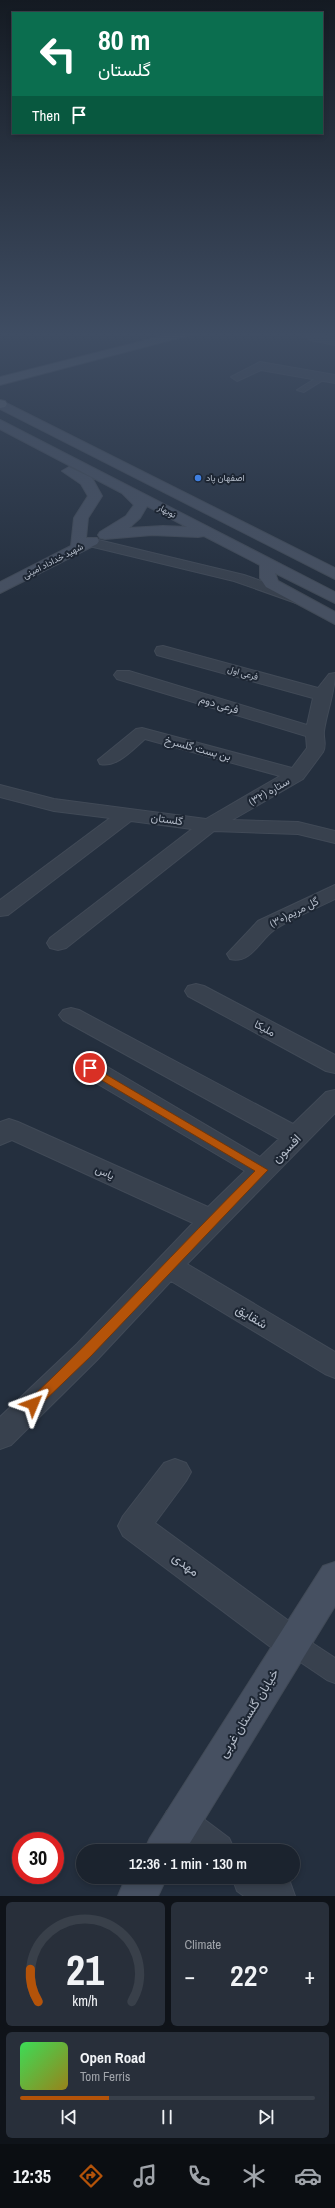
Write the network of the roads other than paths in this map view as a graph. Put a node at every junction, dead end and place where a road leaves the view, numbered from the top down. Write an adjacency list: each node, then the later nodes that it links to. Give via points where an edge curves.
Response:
1 (30, 420): 3 (main road, نوبهار)
2 (0, 424): 6 (main road, نوبهار)
3 (38, 425): 5 (main road, نوبهار); 7 (main road, via 58,428)
4 (0, 436): 12 (main road, via 87,481 95,496 82,518)
5 (71, 441): 6 (main road, via 51,441); 7 (main road, نوبهار)
6 (44, 447): 8 (main road, نوبهار)
7 (165, 484): 9 (main road)
8 (127, 490): 10 (main road, via 141,504 138,514); 11 (main road, نوبهار)
9 (262, 532): 14 (main road); 15 (main road)
10 (106, 535): 11 (main road, via 148,530 181,530); 12 (main road, شهید خداداد امینی)
11 (216, 537): 13 (main road, نوبهار)
12 (84, 545): 16 (main road, شهید خداداد امینی); 18 (street, via 239,578)
13 (268, 563): 17 (main road, نوبهار); 18 (main road, via 268,578 272,584)
14 (335, 563)
15 (335, 574)
16 (0, 588)
17 (334, 596)
18 (296, 598): 19 (main road)
19 (335, 619)
20 (164, 651): 23 (street, فرعی اول)
21 (123, 675): 24 (street, فرعی دوم)
22 (335, 678): 23 (street, ستاره (۳۲))
23 (322, 695): 24 (street, ستاره (۳۲))
24 (315, 733): 26 (street, ستاره (۳۲), via 316,748)
25 (107, 760): 26 (street, بن بست گلسرخ, via 142,733)
26 (296, 775): 29 (street, ستاره (۳۲))
27 (0, 791): 28 (street, گلستان, via 54,805)
28 (128, 814): 29 (street, گلستان); 32 (street)
29 (209, 825): 30 (street, گلستان, via 298,828); 33 (street, ستاره (۳۲))
30 (335, 837)
31 (335, 891): 34 (street, گل مریم(۳۰), via 266,926)
32 (0, 910)
33 (58, 943)
34 (238, 954)
35 (196, 991): 37 (street, ملیکا)
36 (71, 1014): 41 (street)
37 (335, 1065)
38 (90, 1068): 42 (street)
39 (335, 1098): 41 (street, افسون)
40 (0, 1136): 43 (street, یاس, via 9,1128)
41 (296, 1137): 42 (street, افسون)
42 (263, 1170): 43 (street, افسون)
43 (212, 1220): 44 (street, افسون)
44 (169, 1267): 45 (street, شقایق); 46 (street, افسون, via 87,1352)
45 (335, 1366)
46 (0, 1436)
47 (175, 1472): 49 (street, مهدی, via 134,1526)
48 (335, 1577): 49 (main road, خیابان گلستان غربی)
49 (292, 1643): 50 (lane); 51 (main road, خیابان گلستان غربی)
50 (335, 1672)
51 (172, 1837): 52 (street)
52 (194, 1844)
53 (144, 1884): 55 (main road)
54 (260, 1884): 56 (street)
55 (137, 1896)
56 (276, 1896)

